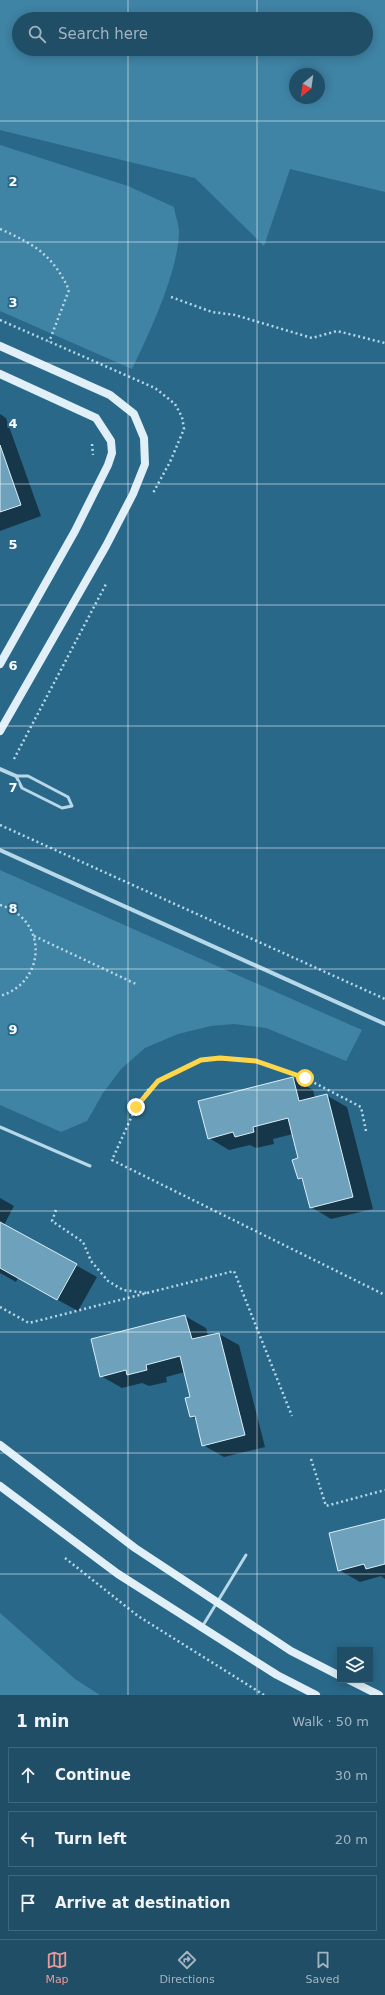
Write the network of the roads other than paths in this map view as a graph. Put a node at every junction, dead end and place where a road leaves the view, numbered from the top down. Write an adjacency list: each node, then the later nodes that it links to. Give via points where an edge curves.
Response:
1 (0, 346): 4 (street, via 110,395 134,414 144,438 145,464 133,494 106,546)
2 (0, 374): 3 (street, via 96,418 111,441 112,453 75,531)
3 (0, 664)
4 (0, 731)
5 (0, 768): 6 (street)
6 (16, 776): 6 (lane, via 22,788 62,808 72,806 68,796 28,776)
7 (0, 850): 8 (street)
8 (385, 1024)
9 (0, 1127): 10 (lane)
10 (90, 1166)
11 (0, 1445): 14 (street, via 135,1548)
12 (0, 1486): 15 (street, via 118,1574)
13 (246, 1554): 14 (lane)
14 (217, 1602): 15 (lane); 16 (street, via 291,1651)
15 (202, 1627): 18 (street, via 277,1675)
16 (337, 1674)
17 (355, 1683): 19 (street)
18 (316, 1695)
19 (380, 1695)

